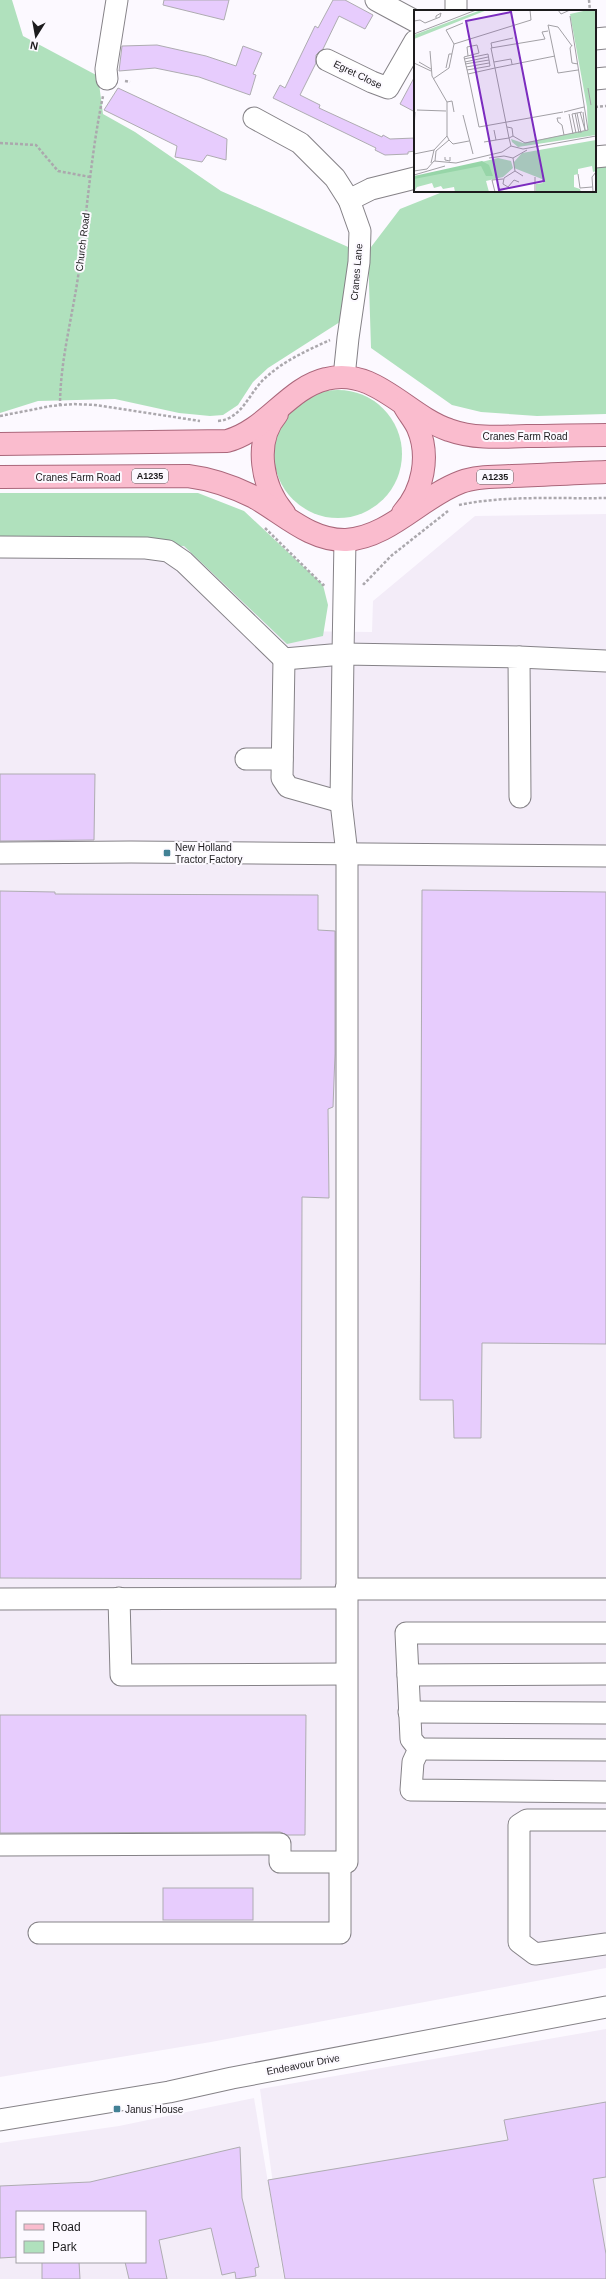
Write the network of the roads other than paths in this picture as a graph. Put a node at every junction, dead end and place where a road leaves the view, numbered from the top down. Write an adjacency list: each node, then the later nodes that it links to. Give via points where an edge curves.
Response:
1 (117, 0): 8 (street)
2 (376, 0): 3 (street)
3 (414, 20)
4 (606, 38): 5 (street)
5 (596, 39)
6 (414, 43): 7 (street, Egret Close, via 391,85 385,88)
7 (327, 60)
8 (107, 74)
9 (606, 78): 10 (street)
10 (596, 79)
11 (254, 118): 15 (street, Cranes Lane, via 300,143 335,178)
12 (606, 156): 13 (street)
13 (596, 157)
14 (414, 178): 15 (street, via 371,189)
15 (350, 200): 16 (street, Cranes Lane, via 360,231 360,262)
16 (344, 377): 17 (main road, Cranes Farm Road / A1235, via 326,379); 18 (main road, Cranes Farm Road / A1235, via 370,383 388,392)
17 (287, 401): 20 (main road, Cranes Farm Road / A1235, via 258,427 227,441); 23 (main road, Cranes Farm Road / A1235, via 274,417 265,441 262,463 267,485 277,505)
18 (403, 405): 19 (main road, Cranes Farm Road / A1235, via 447,430 473,436); 24 (main road, Cranes Farm Road / A1235, via 418,428 424,456 420,483 408,507)
19 (606, 435)
20 (0, 444)
21 (606, 472): 24 (main road, Cranes Farm Road / A1235, via 489,478 463,482 449,487)
22 (0, 478): 23 (main road, Cranes Farm Road / A1235, via 203,478 239,490)
23 (290, 520): 25 (main road, Cranes Farm Road / A1235, via 307,531 325,538)
24 (395, 521): 25 (main road, Cranes Farm Road / A1235, via 380,531)
25 (345, 540): 27 (street)
26 (0, 547): 29 (street, via 146,548 168,551 184,562)
27 (343, 654): 28 (street); 29 (street); 34 (street)
28 (518, 657): 30 (street); 33 (street)
29 (284, 659): 32 (street)
30 (606, 661)
31 (246, 759): 32 (street)
32 (282, 759): 34 (street, via 282,778 288,787)
33 (520, 797)
34 (341, 802): 36 (street)
35 (0, 853): 36 (street)
36 (347, 854): 37 (street); 39 (street)
37 (606, 856)
38 (606, 1588): 39 (street)
39 (346, 1593): 40 (street); 43 (street)
40 (119, 1598): 41 (street); 43 (street, via 120,1675)
41 (0, 1599)
42 (606, 1633): 44 (street, via 406,1633)
43 (346, 1674): 55 (street, via 347,1862)
44 (408, 1674): 45 (street); 46 (street)
45 (606, 1674)
46 (408, 1712): 47 (street); 48 (street, via 411,1739)
47 (606, 1713)
48 (419, 1749): 49 (street); 50 (street, via 413,1762 411,1790)
49 (606, 1750)
50 (556, 1792): 51 (street); 52 (street)
51 (606, 1792)
52 (556, 1820): 53 (street); 57 (street, via 527,1820 518,1825 519,1942 535,1954)
53 (606, 1820)
54 (0, 1845): 55 (street, via 280,1844 280,1862)
55 (340, 1862): 56 (street, via 340,1933)
56 (39, 1933)
57 (606, 1944)
58 (606, 2007): 59 (street, Endeavour Drive, via 169,2092)
59 (0, 2120)

